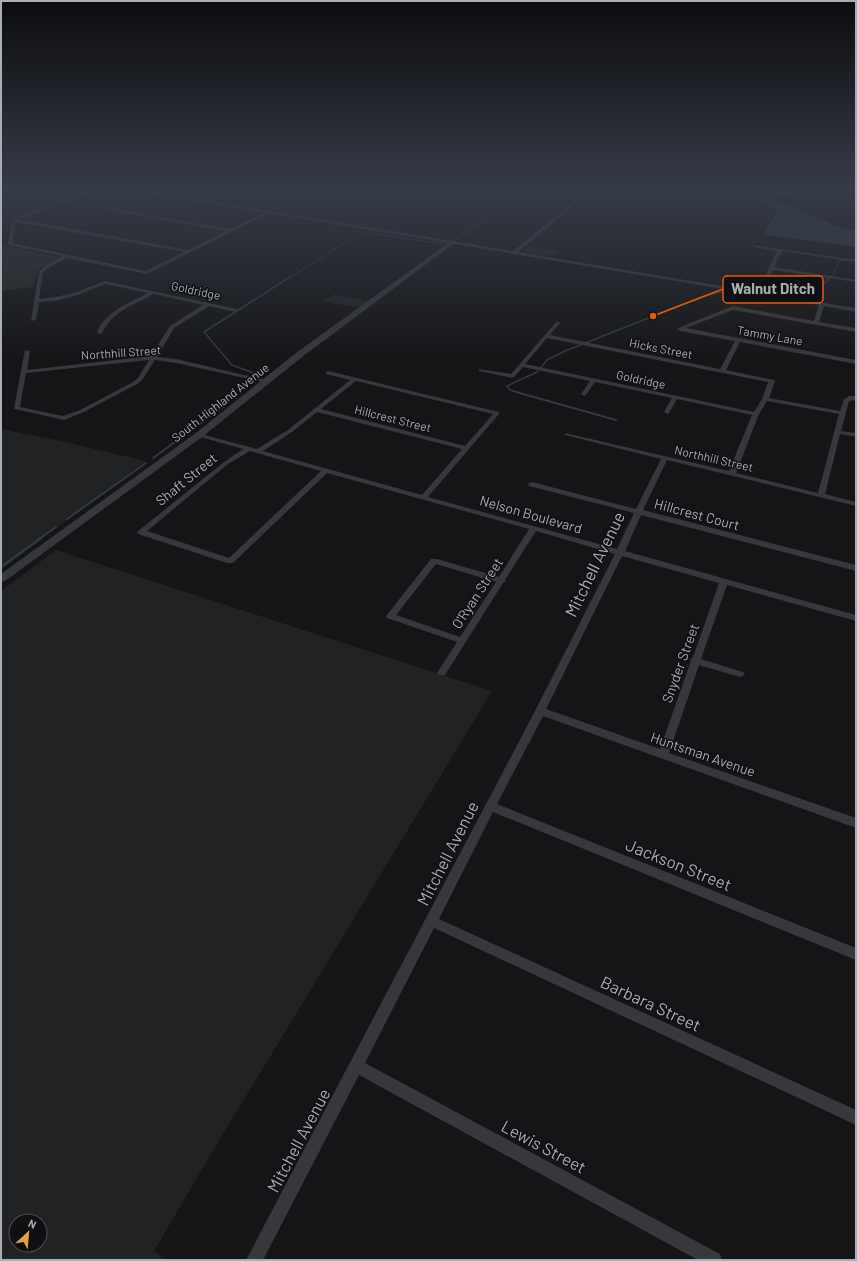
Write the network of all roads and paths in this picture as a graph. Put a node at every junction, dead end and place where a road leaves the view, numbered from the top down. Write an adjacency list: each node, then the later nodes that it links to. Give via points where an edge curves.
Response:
1 (19, 246): 11 (street)
2 (155, 246): 9 (street)
3 (201, 246): 9 (street)
4 (447, 246): 39 (street, South Highland Avenue)
5 (474, 246): 10 (street)
6 (523, 246): 10 (street)
7 (754, 246): 8 (street)
8 (780, 250): 12 (street); 13 (street)
9 (189, 252): 11 (street, via 147,273)
10 (514, 253): 16 (street)
11 (67, 256): 17 (street, via 41,272)
12 (856, 261)
13 (771, 268): 14 (street); 16 (street)
14 (856, 281)
15 (154, 292): 17 (street, Goldridge, via 105,282 76,294); 18 (street, Goldridge); 26 (street, via 111,315 104,322)
16 (758, 294): 19 (street)
17 (36, 301): 22 (street)
18 (208, 304): 20 (street, Goldridge); 30 (street, via 172,328)
19 (822, 305): 21 (street); 23 (street)
20 (235, 310)
21 (856, 310)
22 (33, 320)
23 (816, 323): 25 (street); 28 (street, Tammy Lane, via 732,308 680,329)
24 (557, 324): 27 (street)
25 (856, 330)
26 (100, 332)
27 (547, 336): 32 (street); 34 (street, Hicks Street)
28 (738, 341): 31 (street, Tammy Lane); 34 (street)
29 (27, 351): 35 (street)
30 (154, 358): 35 (street, Northhill Street); 35 (street, via 135,384 64,418 17,408); 39 (street, Northhill Street, via 176,360)
31 (856, 362)
32 (522, 365): 33 (street, via 512,376); 38 (street, Goldridge)
33 (482, 370)
34 (722, 371): 43 (street, Hicks Street, via 772,381)
35 (23, 372)
36 (328, 373): 37 (street)
37 (355, 379): 44 (street); 52 (street, via 497,413)
38 (594, 380): 40 (street); 41 (street, Goldridge)
39 (266, 382): 50 (street, South Highland Avenue)
40 (584, 394)
41 (675, 398): 45 (street); 47 (street, Goldridge)
42 (856, 398): 46 (street, via 846,400)
43 (765, 399): 46 (street); 47 (street)
44 (316, 410): 52 (street, Hillcrest Street); 54 (street, via 290,431)
45 (667, 412)
46 (842, 413): 48 (street)
47 (756, 414): 57 (street)
48 (838, 432): 51 (street); 59 (street)
49 (567, 434): 55 (street, Northhill Street)
50 (199, 435): 53 (street, Nelson Boulevard); 66 (street, South Highland Avenue)
51 (856, 436)
52 (466, 448): 60 (street)
53 (249, 449): 54 (street, Nelson Boulevard); 56 (street, Shaft Street, via 226,463 141,532 230,561)
54 (258, 451): 56 (street, Nelson Boulevard)
55 (665, 458): 57 (street, Northhill Street); 62 (street, Mitchell Avenue)
56 (326, 470): 60 (street, Nelson Boulevard)
57 (732, 473): 59 (street, Northhill Street)
58 (532, 484): 62 (street, Hillcrest Court)
59 (821, 495): 61 (street, Northhill Street)
60 (424, 497): 63 (street, Nelson Boulevard)
61 (856, 504)
62 (638, 512): 64 (street, Mitchell Avenue); 65 (street, Hillcrest Court)
63 (534, 528): 64 (street, Nelson Boulevard); 67 (street, O'Ryan Street)
64 (620, 552): 68 (street, Nelson Boulevard); 74 (street, Mitchell Avenue)
65 (856, 568)
66 (1, 579)
67 (502, 581): 70 (street, O'Ryan Street); 70 (street, via 434,561 390,616)
68 (724, 581): 69 (street, Nelson Boulevard); 71 (street, Snyder Street)
69 (856, 618)
70 (462, 641): 72 (street, O'Ryan Street)
71 (696, 660): 73 (street); 75 (street, Snyder Street)
72 (442, 673)
73 (740, 674)
74 (540, 711): 75 (street, Huntsman Avenue); 76 (street, Mitchell Avenue)
75 (663, 755): 77 (street, Huntsman Avenue)
76 (490, 806): 78 (street, Mitchell Avenue); 79 (street, Jackson Street)
77 (856, 823)
78 (431, 921): 80 (street, Mitchell Avenue); 81 (street, Barbara Street)
79 (856, 954)
80 (356, 1066): 82 (street, Mitchell Avenue); 83 (street, Lewis Street)
81 (856, 1118)
82 (257, 1259)
83 (714, 1260)

